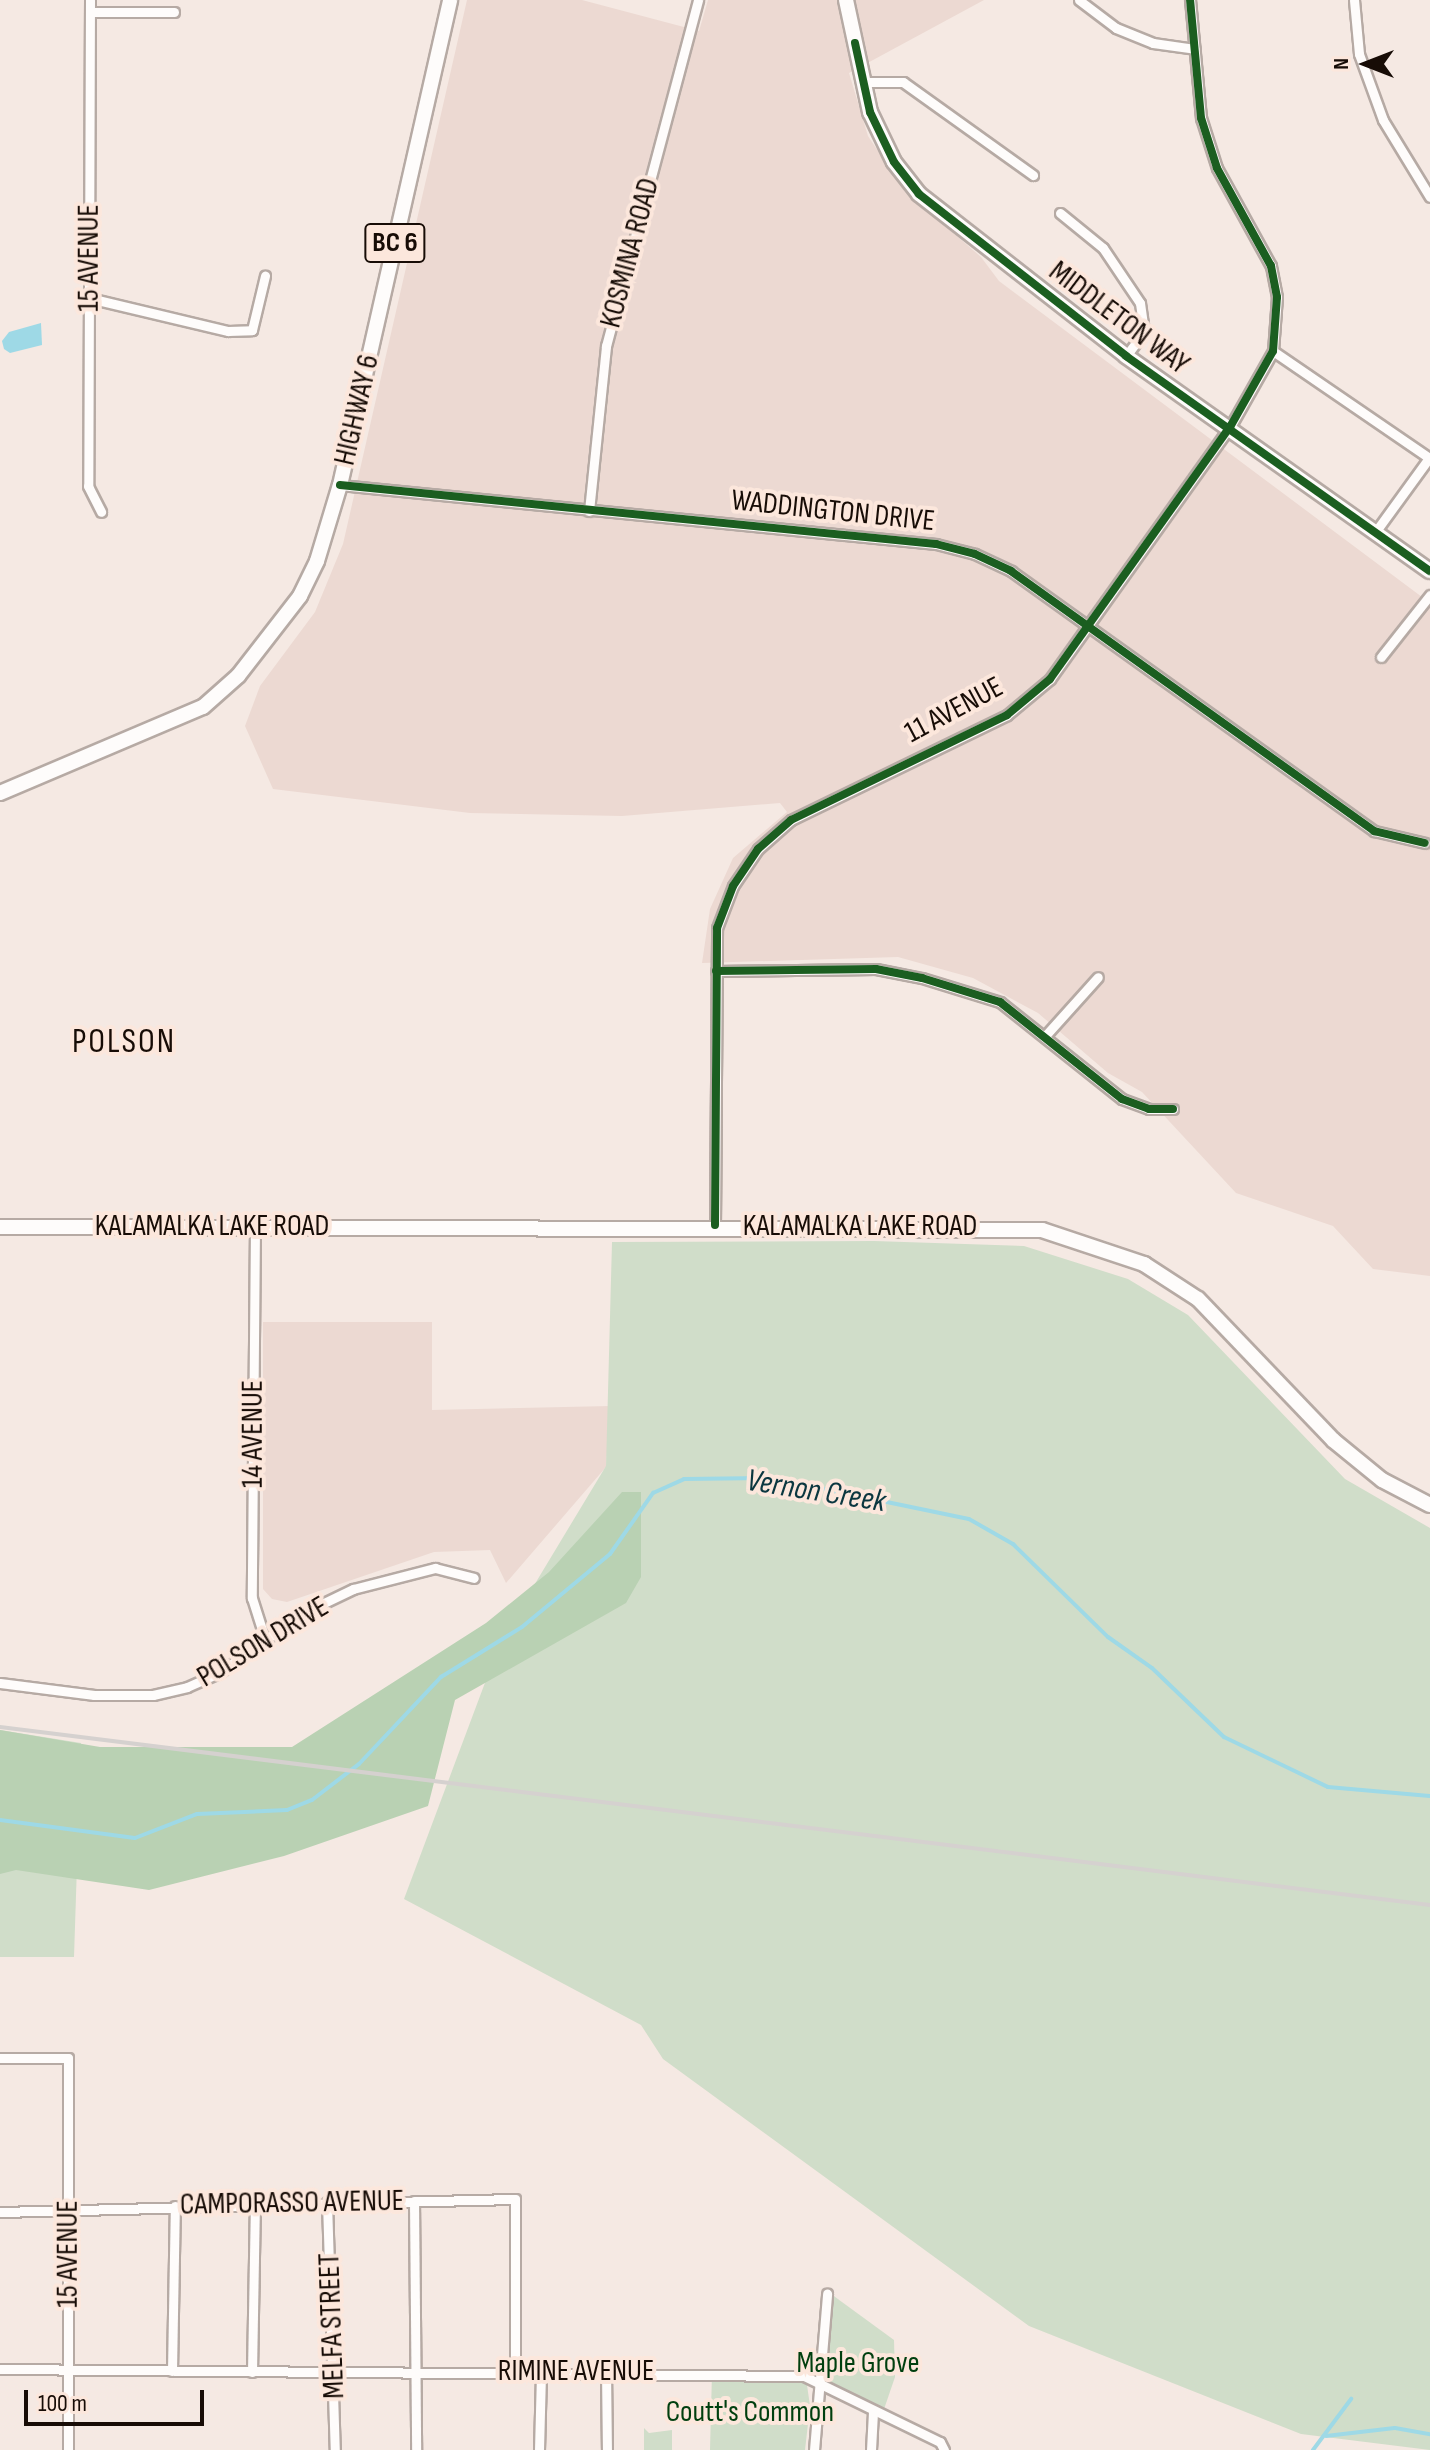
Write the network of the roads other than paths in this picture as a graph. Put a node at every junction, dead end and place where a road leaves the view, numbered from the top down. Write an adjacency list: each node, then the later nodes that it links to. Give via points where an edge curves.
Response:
1 (90, 0): 8 (street, 15 AVENUE)
2 (450, 0): 20 (main road, HIGHWAY 6 / BC 6)
3 (698, 0): 21 (street, KOSMINA ROAD, via 606,346)
4 (846, 0): 11 (main road, MIDDLETON WAY)
5 (1079, 0): 10 (street, via 1116,28 1153,43)
6 (1190, 0): 10 (street, 11 AVENUE)
7 (1354, 0): 13 (street, via 1359,54 1383,120)
8 (90, 12): 9 (street); 16 (street, 15 AVENUE)
9 (174, 12)
10 (1195, 49): 17 (street, 11 AVENUE, via 1201,118 1217,168 1271,266 1277,297)
11 (862, 82): 12 (street, via 903,82); 18 (main road, MIDDLETON WAY, via 894,162 919,194)
12 (1033, 175)
13 (1430, 197)
14 (1060, 213): 18 (street, MIDDLETON WAY, via 1103,248 1140,303 1144,332)
15 (265, 276): 16 (street, via 252,330 228,331)
16 (89, 298): 22 (street, 15 AVENUE, via 88,486)
17 (1273, 351): 19 (street, 11 AVENUE); 23 (street, via 1429,458)
18 (1126, 356): 19 (main road, MIDDLETON WAY)
19 (1230, 427): 23 (main road, MIDDLETON WAY); 26 (street, 11 AVENUE)
20 (340, 485): 21 (street, WADDINGTON DRIVE); 28 (main road, HIGHWAY 6 / BC 6, via 300,596 238,676 203,707)
21 (589, 511): 26 (street, WADDINGTON DRIVE, via 936,544 1011,571)
22 (101, 512)
23 (1376, 531): 24 (main road, MIDDLETON WAY)
24 (1430, 571)
25 (1430, 595): 27 (street)
26 (1087, 628): 29 (street, WADDINGTON DRIVE, via 1374,831); 30 (street, 11 AVENUE, via 1050,679 1007,715 833,796 791,820 758,849 733,886 717,928)
27 (1381, 657)
28 (0, 793)
29 (1425, 843)
30 (716, 971): 32 (street, via 876,969 922,978 1000,1002); 34 (street, 11 AVENUE)
31 (1098, 977): 32 (street)
32 (1045, 1036): 33 (street, via 1122,1099 1149,1109)
33 (1173, 1109)
34 (715, 1225): 35 (main road, KALAMALKA LAKE ROAD); 37 (main road, KALAMALKA LAKE ROAD, via 1042,1230 1144,1264 1198,1299 1333,1440 1382,1480)
35 (255, 1226): 36 (main road, KALAMALKA LAKE ROAD); 39 (street, 14 AVENUE, via 252,1598)
36 (0, 1227)
37 (1430, 1505)
38 (474, 1578): 39 (street, POLSON DRIVE, via 435,1568 402,1573 353,1589)
39 (265, 1639): 40 (street, POLSON DRIVE, via 219,1673 153,1695 94,1695)
40 (0, 1683)
41 (0, 2058): 47 (street, 15 AVENUE, via 68,2058)
42 (414, 2201): 43 (street, CAMPORASSO AVENUE); 51 (street); 52 (street, CAMPORASSO AVENUE, via 515,2199)
43 (327, 2202): 44 (street, CAMPORASSO AVENUE); 57 (street, MELFA STREET)
44 (255, 2203): 45 (street, CAMPORASSO AVENUE); 56 (street)
45 (175, 2206): 47 (street, CAMPORASSO AVENUE); 53 (street)
46 (0, 2212): 47 (street, CAMPORASSO AVENUE)
47 (68, 2212): 50 (street, 15 AVENUE)
48 (827, 2294): 58 (street)
49 (0, 2369): 50 (street)
50 (68, 2370): 53 (street); 60 (street, 15 AVENUE)
51 (415, 2370): 52 (street, RIMINE AVENUE); 57 (street, RIMINE AVENUE); 62 (street)
52 (515, 2370): 54 (street, RIMINE AVENUE)
53 (172, 2371): 56 (street)
54 (541, 2371): 55 (street, RIMINE AVENUE); 63 (street)
55 (606, 2371): 58 (street, RIMINE AVENUE, via 804,2376); 64 (street)
56 (252, 2372): 57 (street, RIMINE AVENUE)
57 (330, 2375): 61 (street, MELFA STREET)
58 (819, 2386): 59 (street, RIMINE AVENUE); 65 (street)
59 (873, 2411): 66 (street); 67 (street, RIMINE AVENUE, via 940,2442)
60 (68, 2450)
61 (335, 2450)
62 (416, 2450)
63 (539, 2450)
64 (607, 2450)
65 (814, 2450)
66 (871, 2450)
67 (944, 2450)

